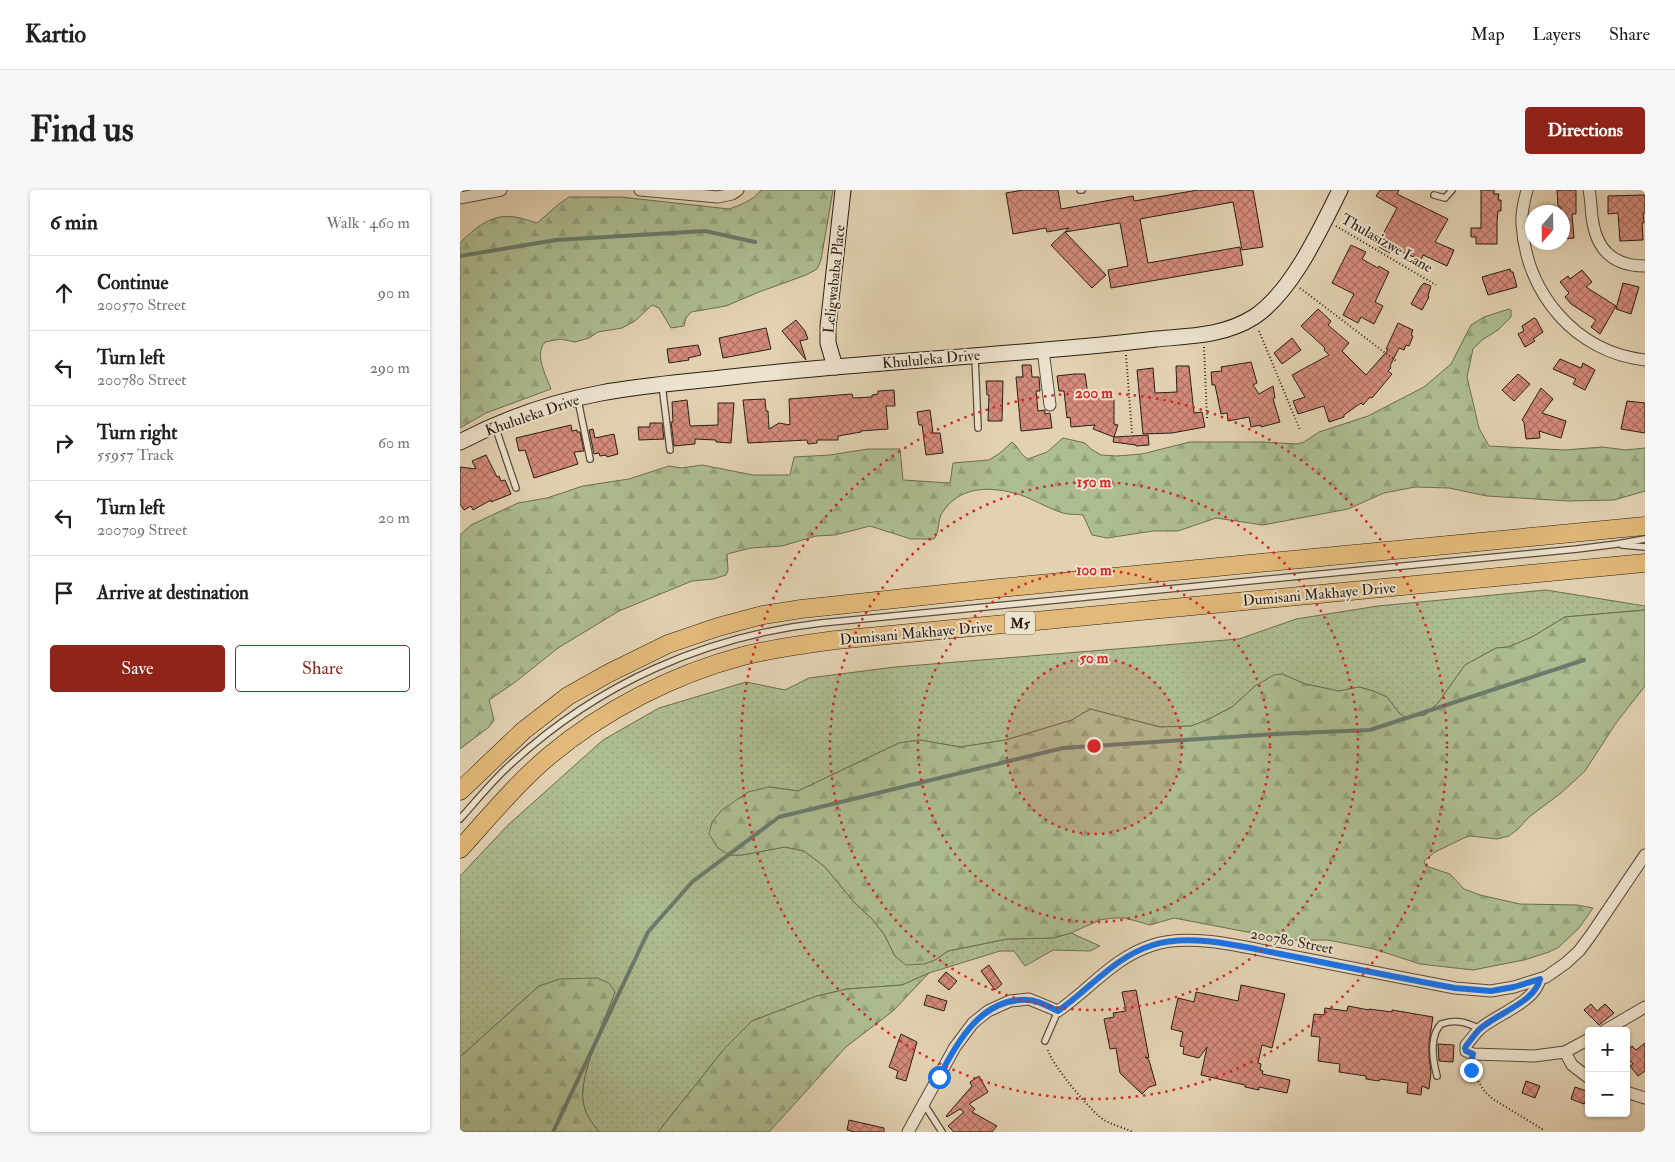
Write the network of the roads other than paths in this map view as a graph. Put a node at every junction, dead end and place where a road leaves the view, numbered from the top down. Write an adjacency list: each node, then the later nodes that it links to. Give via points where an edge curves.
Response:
1 (501, 190): 10 (street)
2 (640, 190): 3 (street, via 718,197)
3 (738, 190)
4 (843, 190): 15 (street, Leligwababa Place, via 828,327 828,343)
5 (1340, 190): 12 (street, Khululeka Drive, via 1290,281 1271,304 1253,317 1234,327 1204,335)
6 (1452, 190): 9 (lane, via 1445,198)
7 (1527, 190): 14 (street, via 1522,223 1530,265 1534,278 1554,310 1591,342 1614,353)
8 (1589, 190): 11 (street, via 1594,231 1604,252 1624,264)
9 (1434, 195)
10 (460, 198)
11 (1645, 266)
12 (1043, 350): 13 (street, Khululeka Drive); 18 (street)
13 (974, 355): 15 (street, Khululeka Drive); 20 (lane)
14 (1645, 360)
15 (835, 367): 16 (street, Khululeka Drive)
16 (662, 385): 17 (street, Khululeka Drive); 22 (lane)
17 (578, 398): 19 (street, Khululeka Drive); 23 (lane)
18 (1050, 405)
19 (495, 426): 21 (street, Khululeka Drive); 24 (lane)
20 (978, 428)
21 (460, 442)
22 (670, 450)
23 (590, 459)
24 (516, 488)
25 (1645, 526): 30 (main road, via 999,588 801,608 763,615 668,644 609,672 568,696 523,731)
26 (1645, 539): 27 (lane)
27 (1617, 544): 28 (lane); 31 (lane, via 821,623 740,637 644,672 596,699 556,726 511,764)
28 (1645, 547)
29 (1645, 563): 32 (main road, Dumisani Makhaye Drive / M5, via 836,640 744,656 666,683 584,731 549,757 508,795)
30 (460, 791)
31 (460, 819)
32 (460, 849)
33 (1645, 855): 34 (street, 200780 Street, via 1579,951)
34 (1540, 979): 36 (street, 200780 Street, via 1491,991 1455,988 1241,947 1193,940 1170,941 1153,944 1127,956); 38 (street, via 1536,990)
35 (1645, 1007): 37 (street)
36 (1058, 1011): 39 (lane, 200780 Street); 46 (street, via 1030,1000 1010,1001 988,1011 955,1046)
37 (1611, 1027)
38 (1480, 1029): 41 (street, via 1466,1051 1534,1056); 43 (lane, via 1467,1022 1441,1024 1436,1033 1434,1052)
39 (1045, 1041)
40 (1585, 1041): 41 (street)
41 (1565, 1052): 42 (street, via 1572,1065)
42 (1585, 1075)
43 (1437, 1076)
44 (1630, 1093): 45 (street)
45 (1645, 1098)
46 (924, 1104): 47 (street); 48 (lane)
47 (908, 1132)
48 (942, 1132)

